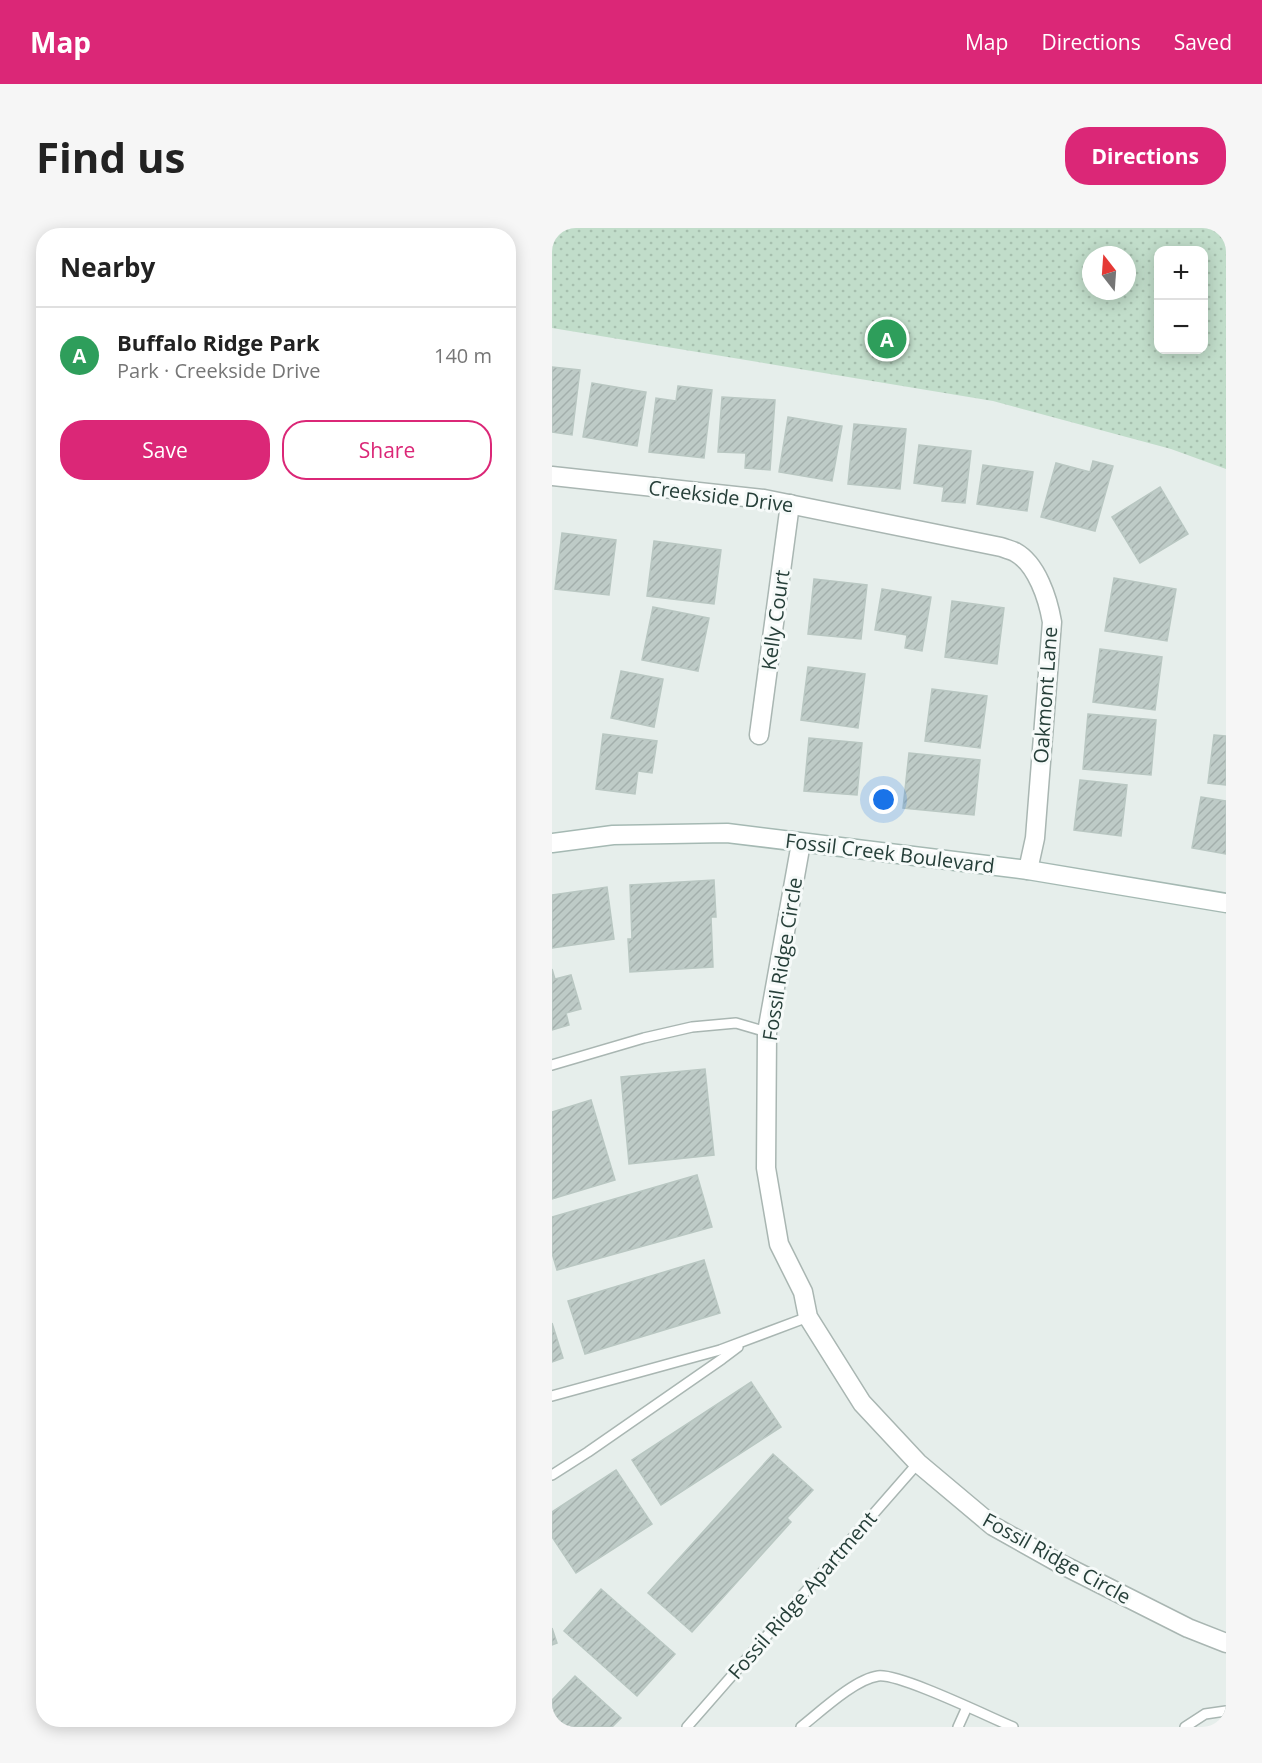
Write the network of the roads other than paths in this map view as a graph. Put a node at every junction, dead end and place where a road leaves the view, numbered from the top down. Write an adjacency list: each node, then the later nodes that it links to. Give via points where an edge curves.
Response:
1 (552, 476): 2 (street, Creekside Drive)
2 (790, 504): 3 (street, Creekside Drive); 4 (street, Kelly Court)
3 (888, 524): 7 (street, Oakmont Lane, via 1017,553 1035,572 1049,605 1052,622 1035,838)
4 (759, 735)
5 (552, 843): 6 (street, Fossil Creek Boulevard, via 613,835 727,833)
6 (801, 843): 7 (street, Fossil Creek Boulevard); 9 (street, Fossil Ridge Circle)
7 (1028, 870): 8 (street, Fossil Creek Boulevard)
8 (1226, 903)
9 (767, 1032): 10 (lane, via 736,1023 692,1027); 11 (street, Fossil Ridge Circle, via 766,1168 779,1244 803,1292)
10 (552, 1065)
11 (808, 1317): 12 (lane); 14 (street, Fossil Ridge Circle, via 862,1403)
12 (745, 1341): 13 (lane); 15 (lane)
13 (552, 1396)
14 (918, 1463): 16 (street, Fossil Ridge Circle, via 993,1526 1188,1628); 19 (lane, Fossil Ridge Apartment)
15 (552, 1474)
16 (1226, 1643)
17 (967, 1707): 20 (lane, via 904,1681 879,1676 855,1685); 21 (lane); 22 (lane)
18 (1226, 1711): 23 (lane, via 1205,1714)
19 (687, 1727)
20 (801, 1727)
21 (958, 1727)
22 (1013, 1727)
23 (1185, 1727)

